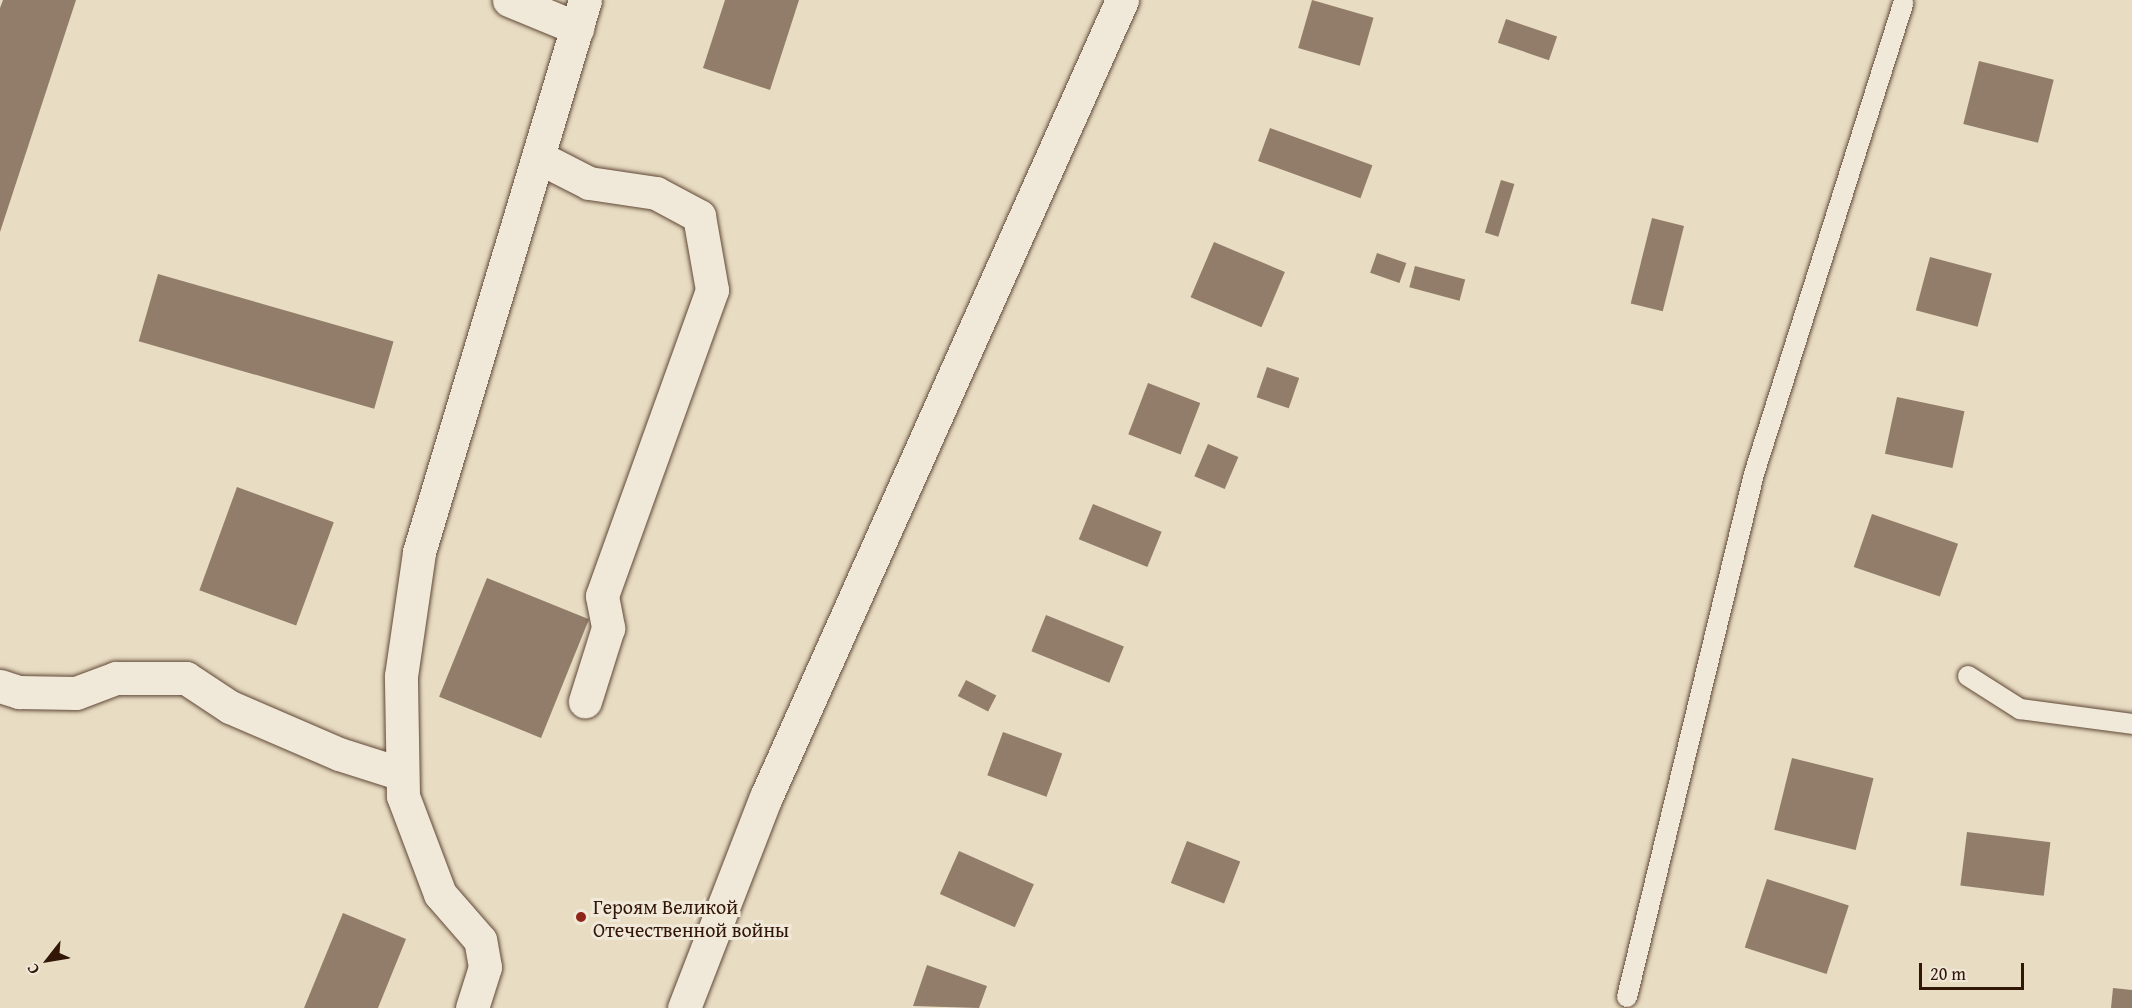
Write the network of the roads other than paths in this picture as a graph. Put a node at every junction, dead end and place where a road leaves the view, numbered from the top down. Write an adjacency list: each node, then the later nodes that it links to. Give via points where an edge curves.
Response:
1 (509, 0): 4 (street)
2 (1122, 0): 13 (street, via 771,786)
3 (1903, 3): 11 (lane, via 1754,474)
4 (581, 14): 5 (street)
5 (538, 157): 8 (street, via 589,183 656,193 699,216 712,290 602,596 608,628); 10 (street, via 419,552 402,676)
6 (1968, 676): 9 (lane, via 2020,709)
7 (0, 686): 10 (street, via 19,692 76,693 116,678 186,678 230,707 339,754)
8 (585, 701)
9 (2132, 724)
10 (402, 774): 12 (street, via 403,796 440,894 480,940 485,967)
11 (1628, 997)
12 (472, 1008)
13 (684, 1008)

